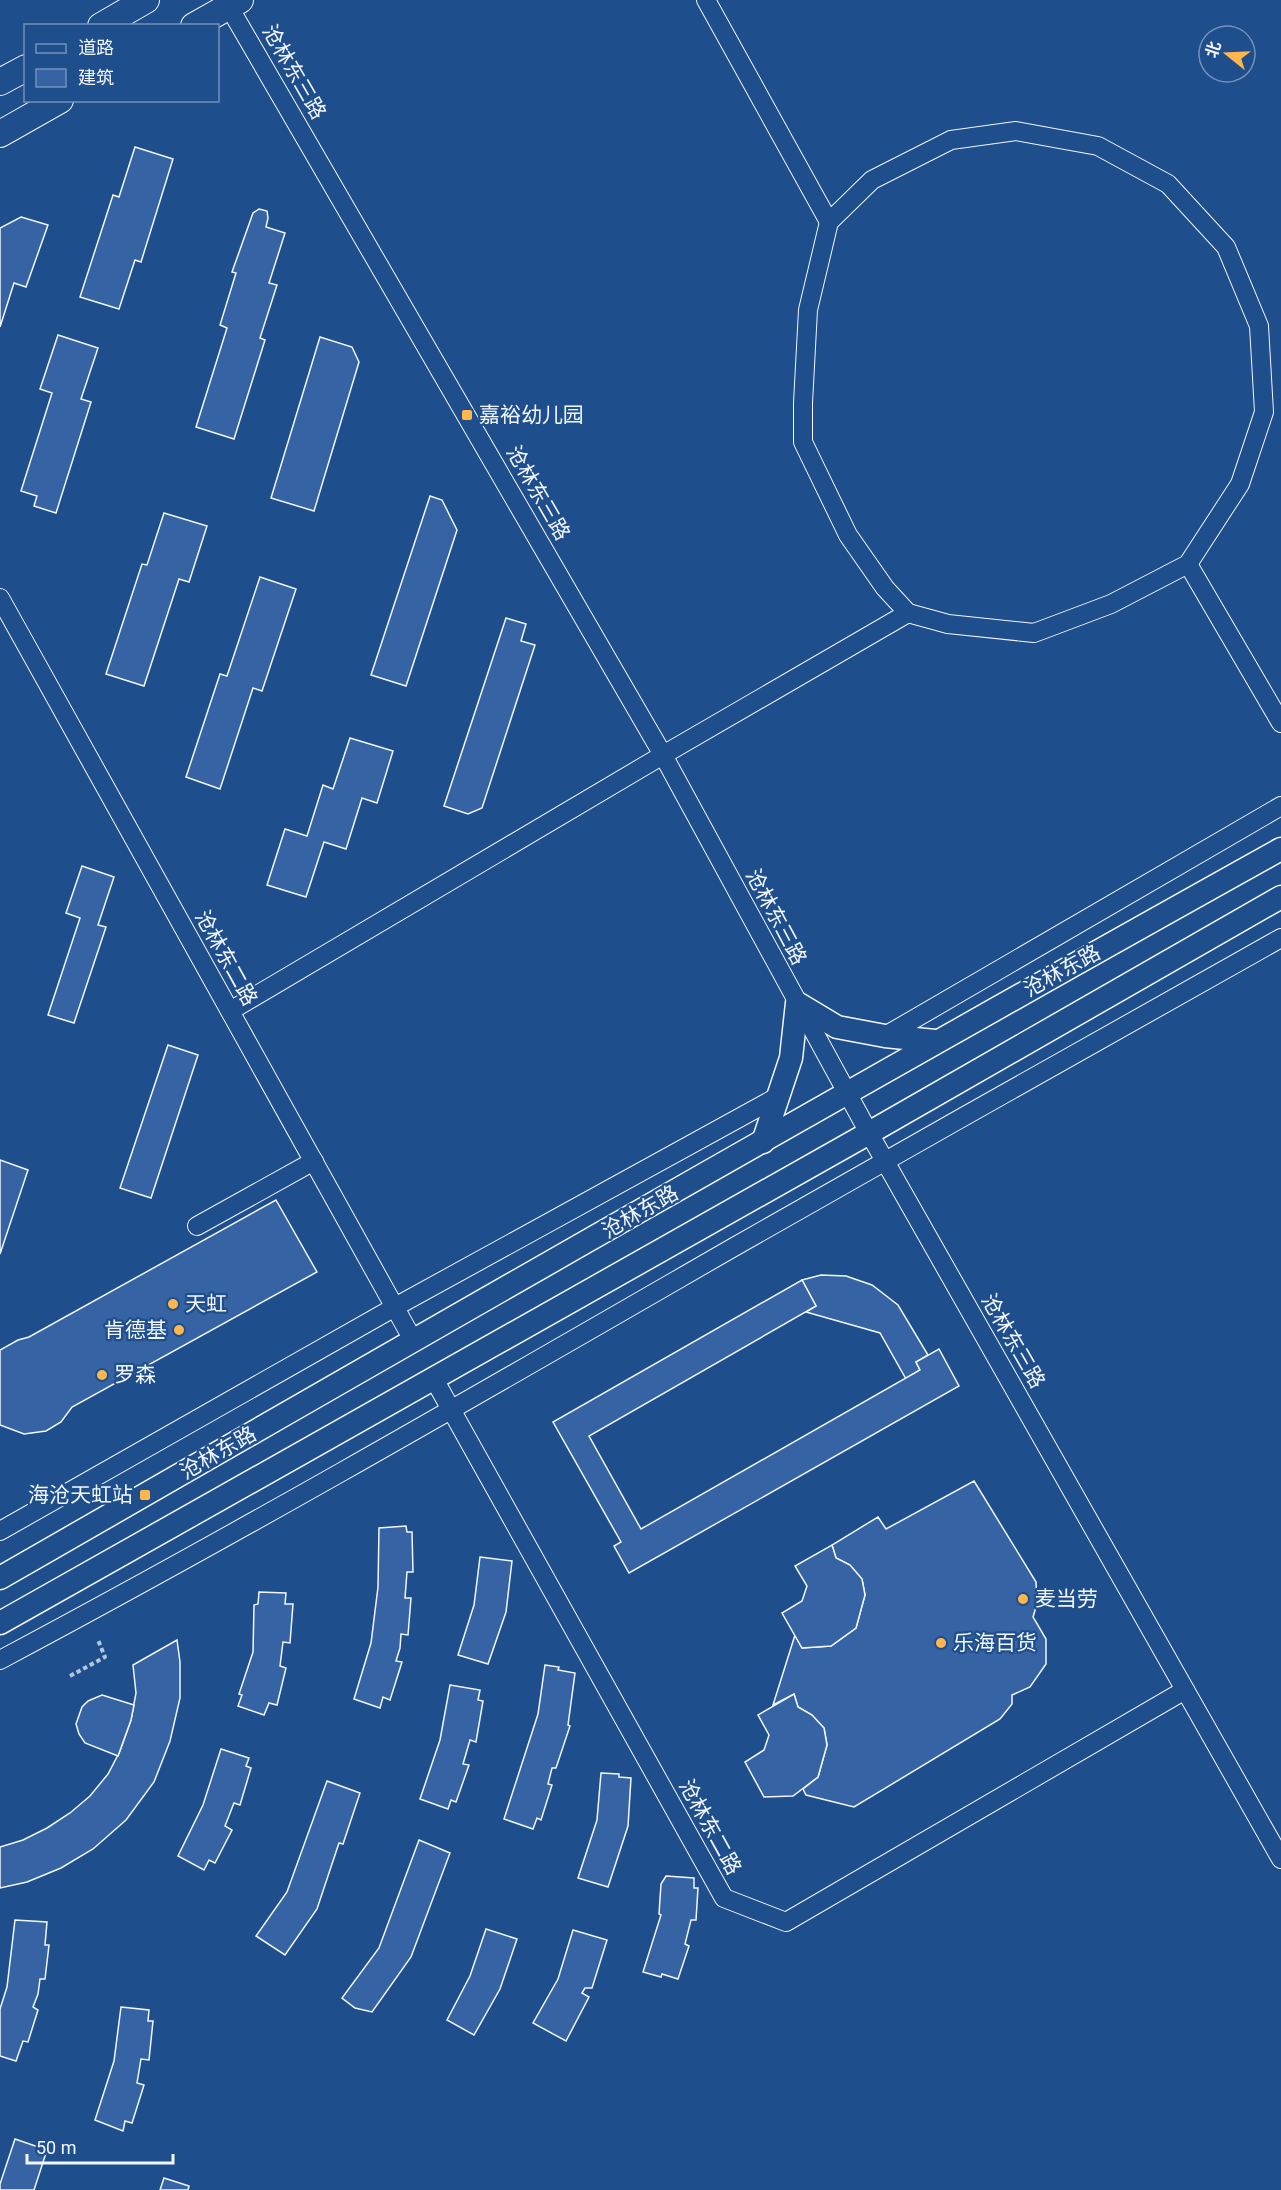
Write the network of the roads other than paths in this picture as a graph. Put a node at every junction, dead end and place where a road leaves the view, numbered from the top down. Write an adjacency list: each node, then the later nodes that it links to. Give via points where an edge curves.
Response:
1 (147, 0): 4 (main road)
2 (706, 0): 10 (street)
3 (231, 2): 5 (main road); 15 (street, 沧林东三路)
4 (105, 24)
5 (197, 24)
6 (24, 69): 7 (main road)
7 (0, 82)
8 (56, 102): 9 (main road)
9 (0, 134)
10 (829, 222): 11 (street, via 872,180 951,140 1016,131 1098,147 1167,184 1226,247 1259,326 1264,412 1240,484); 13 (street, via 808,310 803,442 848,535)
11 (1188, 564): 13 (street, via 1111,604 1034,633 948,624); 14 (street)
12 (0, 598): 21 (street, 沧林东二路)
13 (908, 613): 15 (street)
14 (1281, 723)
15 (663, 755): 20 (street, 沧林东三路); 21 (street)
16 (1281, 806): 22 (street)
17 (1281, 849): 23 (street, 沧林东路)
18 (1281, 897): 26 (street, 沧林东路)
19 (1281, 938): 29 (street)
20 (797, 1004): 22 (street, via 837,1027); 24 (street, 沧林东三路); 25 (street, via 792,1058)
21 (230, 1011): 28 (street, 沧林东二路)
22 (885, 1036): 23 (street)
23 (935, 1041): 24 (street, 沧林东路)
24 (848, 1094): 26 (street, 沧林东三路); 27 (street, 沧林东路)
25 (779, 1096): 27 (street); 31 (street)
26 (869, 1133): 29 (street, 沧林东三路); 33 (street, 沧林东路)
27 (763, 1142): 32 (street, 沧林东路)
28 (314, 1161): 30 (street); 31 (street, 沧林东二路)
29 (885, 1161): 34 (street); 39 (street, 沧林东三路)
30 (197, 1226)
31 (395, 1307): 32 (street, 沧林东二路); 35 (street)
32 (413, 1340): 36 (street, 沧林东路)
33 (434, 1379): 34 (street, 沧林东二路); 37 (street, 沧林东路)
34 (451, 1410): 38 (street); 39 (street, 沧林东二路, via 723,1898 786,1922)
35 (0, 1531)
36 (0, 1578)
37 (0, 1623)
38 (0, 1660)
39 (1185, 1690): 40 (street, 沧林东三路)
40 (1281, 1859)

